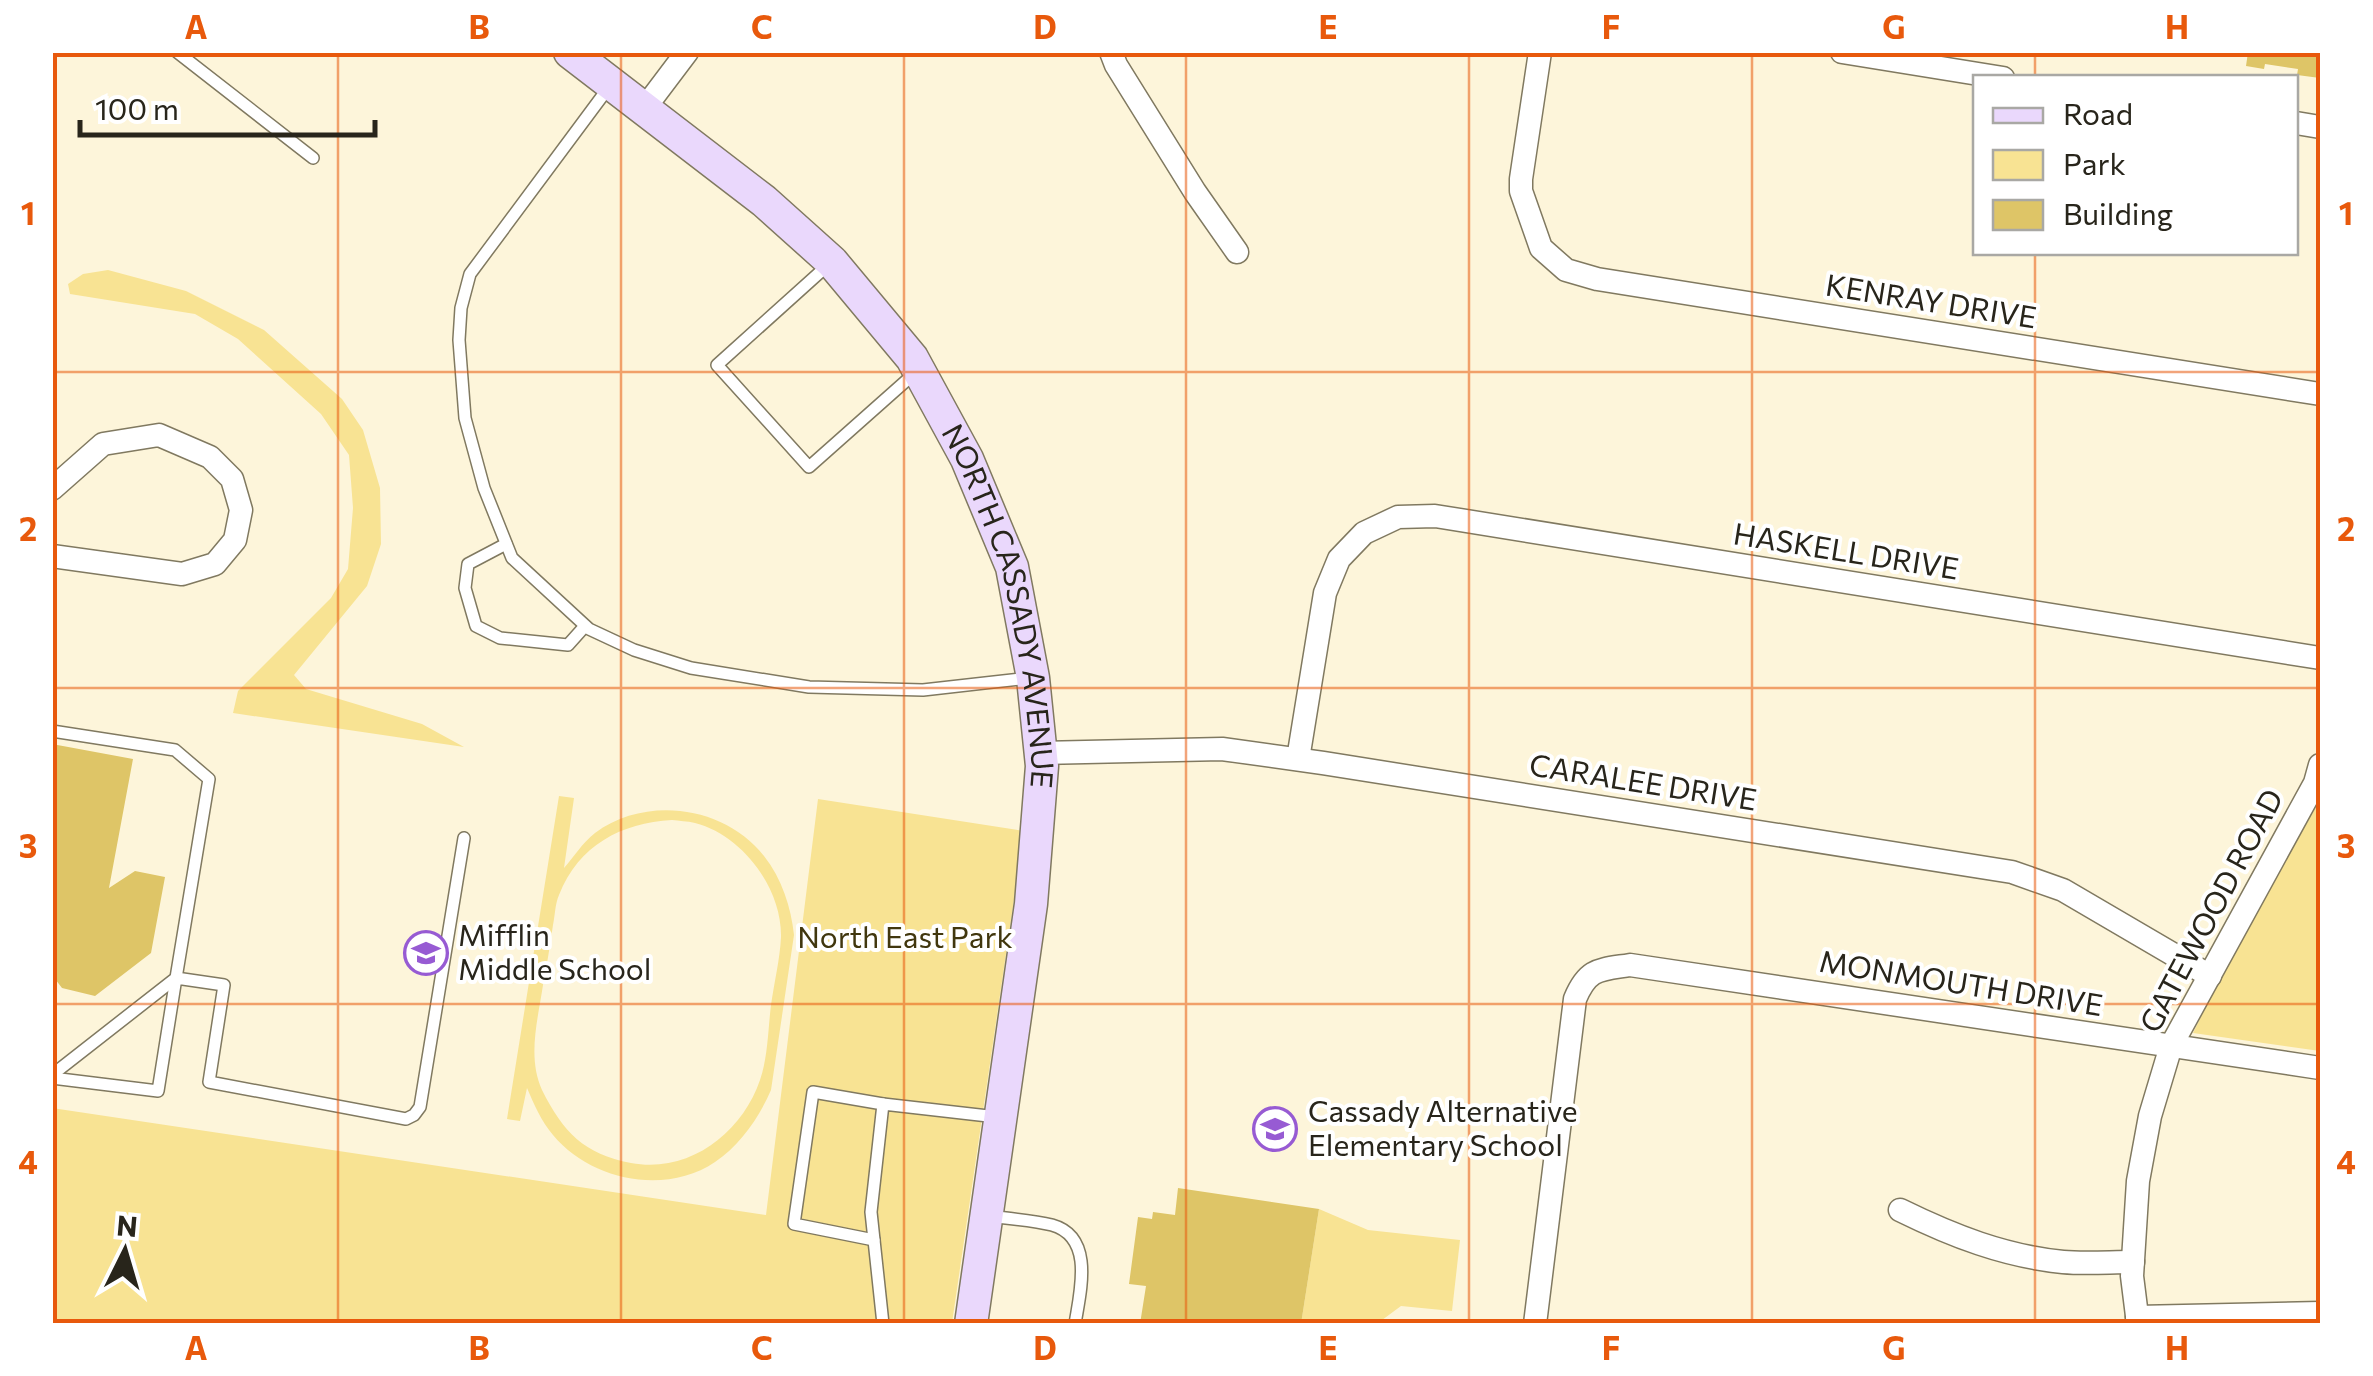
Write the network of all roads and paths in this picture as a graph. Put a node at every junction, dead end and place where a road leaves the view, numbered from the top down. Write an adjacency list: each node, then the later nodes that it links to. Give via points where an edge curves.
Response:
1 (177, 52): 10 (lane)
2 (570, 52): 8 (main road, NORTH CASSADY AVENUE)
3 (687, 52): 9 (street)
4 (1111, 52): 11 (street)
5 (1540, 52): 14 (street, KENRAY DRIVE, via 1521,190 1541,248 1566,270)
6 (1842, 52): 7 (street)
7 (1984, 75)
8 (610, 86): 9 (main road, NORTH CASSADY AVENUE); 16 (lane, via 470,274 460,308 464,418)
9 (644, 109): 12 (main road, NORTH CASSADY AVENUE)
10 (313, 158)
11 (1237, 252)
12 (832, 262): 13 (main road, NORTH CASSADY AVENUE); 13 (lane, via 717,365 808,467)
13 (918, 370): 20 (main road, NORTH CASSADY AVENUE, via 1012,567)
14 (2320, 394)
15 (52, 489): 17 (street, via 104,444 159,435 210,458 232,480 241,510 235,540 216,564 182,574)
16 (506, 544): 18 (lane, via 512,558); 18 (lane, via 468,564 465,588 476,626 500,638 568,645)
17 (52, 556)
18 (585, 626): 20 (lane, via 691,668 810,687 923,690)
19 (2320, 658): 23 (street, HASKELL DRIVE, via 1435,516 1398,517 1364,533 1338,560 1325,594)
20 (1033, 678): 22 (main road, NORTH CASSADY AVENUE)
21 (52, 731): 27 (lane, via 175,750 209,778)
22 (1040, 753): 23 (street, CARALEE DRIVE, via 1222,749); 32 (main road, NORTH CASSADY AVENUE, via 1031,904)
23 (1298, 759): 26 (street, CARALEE DRIVE, via 2012,872 2063,890)
24 (2320, 765): 26 (street, GATEWOOD ROAD)
25 (464, 838): 27 (lane, via 420,1107 406,1119 209,1082 224,985)
26 (2210, 976): 28 (street, GATEWOOD ROAD)
27 (176, 978): 30 (lane); 30 (lane, via 158,1091)
28 (2171, 1046): 29 (street, MONMOUTH DRIVE); 36 (street, GATEWOOD ROAD, via 2138,1181); 42 (street, MONMOUTH DRIVE, via 1630,965 1593,971 1574,1000)
29 (2320, 1068)
30 (52, 1077)
31 (882, 1104): 32 (lane); 35 (lane); 35 (lane, via 813,1092 794,1224)
32 (1000, 1117): 34 (main road, NORTH CASSADY AVENUE)
33 (1900, 1210): 36 (street, via 2012,1254)
34 (986, 1216): 40 (main road, NORTH CASSADY AVENUE); 41 (lane, via 1068,1233 1082,1258)
35 (874, 1240): 39 (lane)
36 (2133, 1262): 38 (street, GATEWOOD ROAD)
37 (2320, 1313): 38 (street)
38 (2138, 1320)
39 (884, 1324)
40 (971, 1324)
41 (1075, 1324)
42 (1534, 1324)

